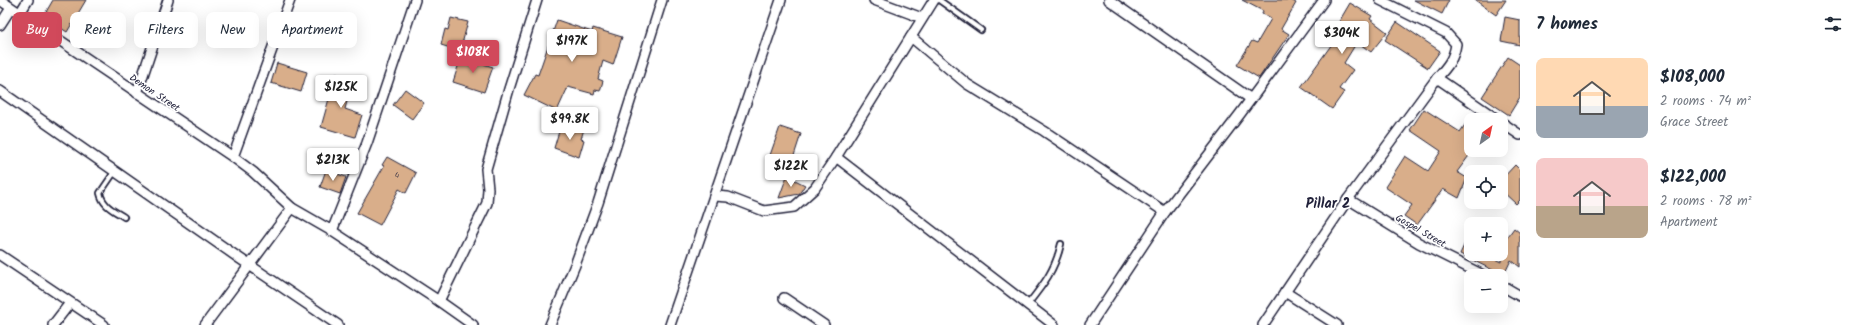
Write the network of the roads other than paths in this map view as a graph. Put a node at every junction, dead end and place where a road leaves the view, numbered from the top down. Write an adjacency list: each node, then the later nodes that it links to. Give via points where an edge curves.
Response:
1 (0, 0): 15 (street, Demon Street)
2 (28, 0): 17 (street)
3 (168, 0): 25 (street)
4 (290, 0): 30 (street)
5 (415, 0): 38 (street, via 367,143)
6 (537, 0): 47 (street, via 486,169 487,203)
7 (662, 0): 55 (street, via 598,203)
8 (781, 0): 33 (street)
9 (874, 0): 18 (street)
10 (934, 0): 18 (street)
11 (939, 0): 20 (lane)
12 (1109, 0): 26 (street)
13 (1324, 0): 26 (street)
14 (1380, 0): 23 (street, via 1446,33 1456,44 1454,55)
15 (11, 8): 16 (street, Demon Street); 19 (street)
16 (18, 12)
17 (21, 12)
18 (922, 18): 21 (street)
19 (0, 26)
20 (981, 30)
21 (911, 37): 31 (street); 36 (street, via 966,84 1044,130)
22 (62, 42): 25 (street, Demon Street)
23 (1437, 78): 27 (street); 34 (street)
24 (0, 91): 32 (street)
25 (137, 93): 30 (street, Demon Street)
26 (1251, 99): 36 (street)
27 (1488, 113)
28 (1508, 127): 29 (street)
29 (1520, 135)
30 (233, 157): 35 (street, Demon Street)
31 (836, 157): 33 (street, via 814,188 794,207 764,211 728,197); 49 (street)
32 (115, 171): 37 (lane, via 100,193 104,204); 41 (street)
33 (715, 196): 56 (street)
34 (1348, 199): 42 (street, Gospel Street, via 1419,243); 44 (street)
35 (292, 208): 38 (street, Demon Street); 41 (street)
36 (1165, 212): 59 (street)
37 (124, 216)
38 (332, 231): 47 (street, Demon Street)
39 (1061, 244): 49 (lane, via 1057,262 1044,285)
40 (0, 255): 48 (street)
41 (250, 266): 52 (street); 53 (street)
42 (1471, 269)
43 (1508, 289): 45 (street)
44 (1286, 292): 60 (street); 61 (street)
45 (1520, 296)
46 (784, 298): 57 (street)
47 (439, 301): 54 (street, Demon Street)
48 (70, 303): 50 (street); 51 (street)
49 (1028, 304): 58 (street)
50 (53, 325)
51 (104, 325)
52 (204, 325)
53 (338, 325)
54 (473, 325)
55 (550, 325)
56 (670, 325)
57 (824, 325)
58 (1054, 325)
59 (1090, 325)
60 (1263, 325)
61 (1337, 325)

